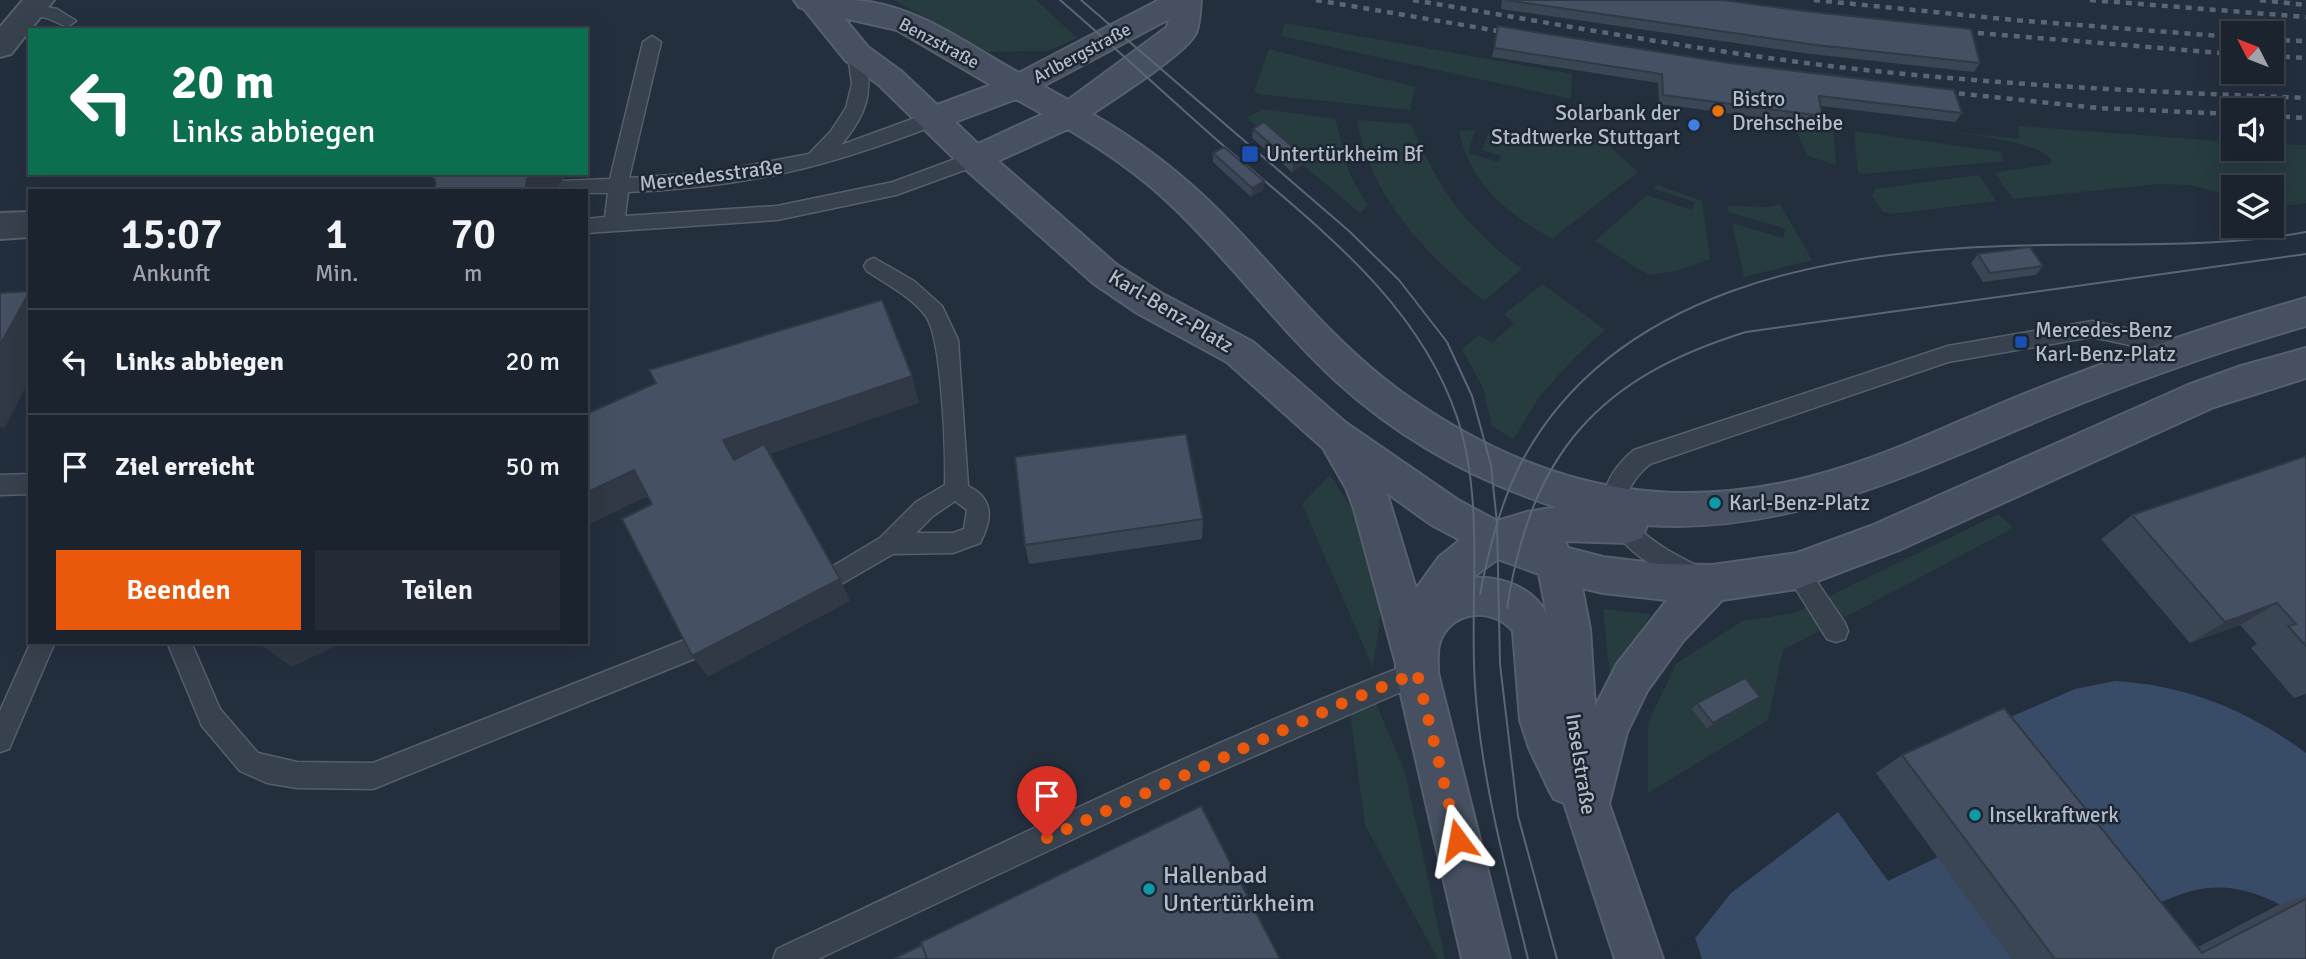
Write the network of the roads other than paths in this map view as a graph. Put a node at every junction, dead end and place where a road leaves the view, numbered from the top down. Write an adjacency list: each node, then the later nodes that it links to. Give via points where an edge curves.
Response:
1 (1184, 0): 9 (main road, Arlbergstraße); 10 (main road, Arlbergstraße, via 1182,31)
2 (812, 1): 8 (main road, Benzstraße); 9 (main road, Benzstraße, via 905,21)
3 (78, 6): 5 (lane)
4 (0, 8): 5 (street)
5 (47, 11): 7 (street)
6 (652, 42): 14 (lane)
7 (0, 47)
8 (857, 54): 11 (main road, Benzstraße); 13 (lane, via 860,88 849,119)
9 (1019, 86): 10 (main road, Benzstraße); 11 (main road, Benzstraße)
10 (1069, 116): 12 (main road); 25 (main road, via 1131,154 1210,221 1354,376)
11 (934, 118): 12 (main road, Benzstraße); 13 (lane, Mercedesstraße)
12 (974, 159): 17 (lane, Mercedesstraße, via 896,188 777,213); 24 (main road, Karl-Benz-Platz, via 1105,274 1240,352)
13 (815, 160): 14 (lane, Mercedesstraße, via 746,175)
14 (618, 186): 15 (lane, Mercedesstraße); 17 (lane)
15 (536, 189)
16 (28, 224): 18 (street)
17 (614, 225): 19 (lane, Mercedesstraße)
18 (0, 226)
19 (588, 226)
20 (874, 267): 28 (lane, via 907,287 934,312 947,341)
21 (2306, 312): 22 (main road)
22 (2181, 348): 29 (main road, via 1874,472 1798,496 1723,506 1661,522); 29 (lane, via 2092,329 1948,354 1642,457 1618,484)
23 (2306, 363): 33 (main road, Karl-Benz-Platz, via 2192,400 1885,538)
24 (1333, 434): 30 (main road, Karl-Benz-Platz, via 1425,500); 40 (main road, via 1363,481 1374,509)
25 (1465, 451): 29 (main road); 32 (main road, via 1510,491)
26 (28, 484): 27 (lane)
27 (0, 485)
28 (956, 491): 31 (lane, via 919,512); 31 (lane, via 978,507 979,522 972,536 953,542)
29 (1619, 516): 32 (main road); 35 (lane, via 1631,538 1654,555)
30 (1495, 540): 32 (main road, Karl-Benz-Platz); 40 (main road, via 1463,561 1440,585 1426,610)
31 (890, 544): 34 (lane)
32 (1546, 545): 35 (main road, Karl-Benz-Platz, via 1603,575); 42 (main road, Inselstraße, via 1565,591 1572,718)
33 (1797, 571): 35 (main road, Karl-Benz-Platz); 36 (lane)
34 (836, 576)
35 (1712, 583): 42 (main road, via 1649,648 1620,699 1603,737)
36 (1836, 631)
37 (42, 644): 41 (lane)
38 (181, 644): 39 (lane, via 211,717 249,762 268,770 309,775 373,776)
39 (692, 648)
40 (1418, 659): 42 (main road, via 1427,626 1446,606 1463,598 1498,598 1524,611 1534,628 1546,735); 43 (lane, via 1347,701); 44 (main road)
41 (0, 740)
42 (1588, 816): 45 (main road, Inselstraße)
43 (787, 959)
44 (1486, 959)
45 (1638, 959)

